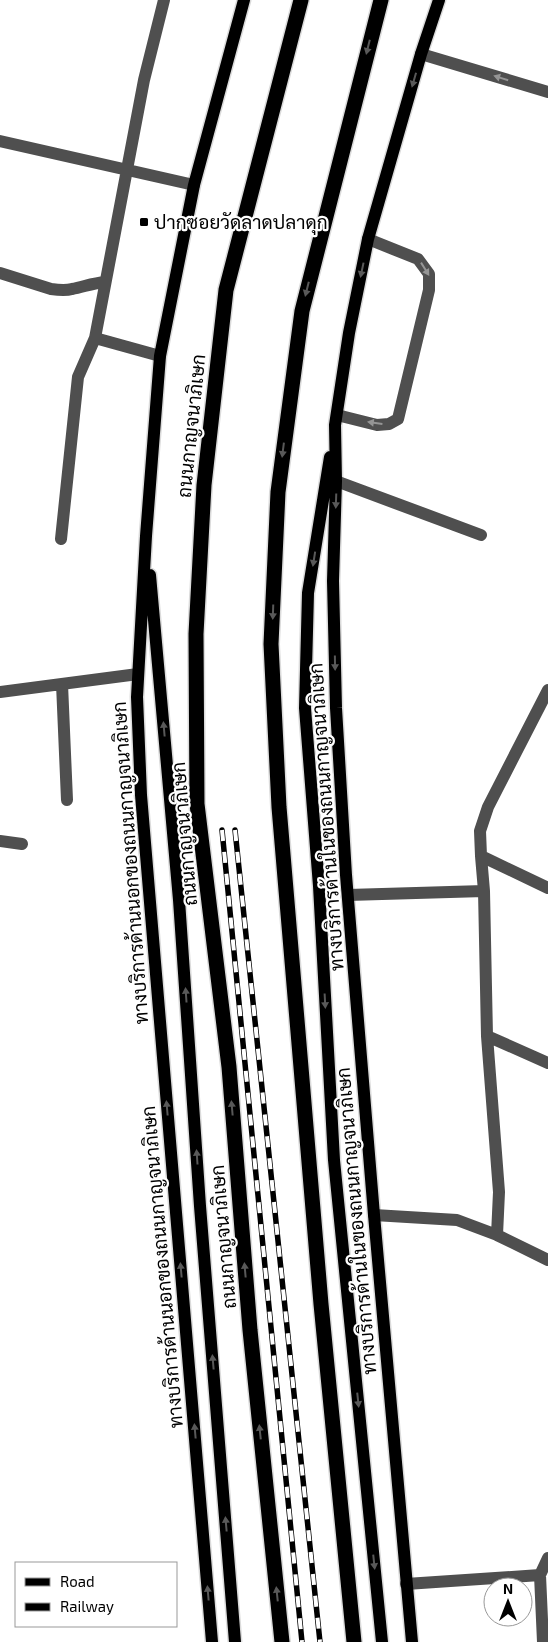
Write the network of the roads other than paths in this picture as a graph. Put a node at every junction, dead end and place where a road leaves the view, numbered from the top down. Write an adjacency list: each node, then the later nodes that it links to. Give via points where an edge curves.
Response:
1 (164, 0): 9 (street)
2 (244, 0): 10 (main road, ทางบริการด้านนอกของถนนกาญจนาภิเษก)
3 (301, 0): 43 (highway, ถนนกาญจนาภิเษก, one-way to 3, via 250,1330 229,1066 197,804 196,634 204,485 226,290)
4 (381, 0): 44 (highway, one-way to 44, via 302,311 278,492 271,644 279,807 321,1304)
5 (439, 0): 6 (main road, ทางบริการด้านในของถนนกาญจนาภิเษก)
6 (422, 54): 7 (street, one-way to 6); 11 (main road, ทางบริการด้านในของถนนกาญจนาภิเษก, one-way to 11)
7 (548, 92)
8 (0, 141): 9 (street)
9 (126, 169): 10 (street); 13 (street)
10 (194, 185): 15 (main road, ทางบริการด้านนอกของถนนกาญจนาภิเษก)
11 (368, 239): 16 (main road, ทางบริการด้านในของถนนกาญจนาภิเษก, one-way to 16, via 349,332); 16 (street, one-way to 16, via 418,259 430,274 430,290 398,419 377,425)
12 (0, 273): 13 (street, via 58,290)
13 (105, 282): 14 (street)
14 (95, 338): 15 (street); 20 (street, via 78,377)
15 (160, 356): 19 (main road, ทางบริการด้านนอกของถนนกาญจนาภิเษก)
16 (336, 420): 17 (main road, ทางบริการด้านในของถนนกาญจนาภิเษก); 45 (main road, one-way to 45, via 308,593 305,708 319,886 334,1160)
17 (336, 481): 18 (street); 32 (main road, ทางบริการด้านในของถนนกาญจนาภิเษก, one-way to 32, via 333,582 336,708)
18 (481, 535)
19 (146, 536): 21 (main road, ทางบริการด้านนอกของถนนกาญจนาภิเษก); 42 (main road, one-way to 19, via 179,900)
20 (61, 539)
21 (138, 674): 22 (street); 41 (main road, ทางบริการด้านนอกของถนนกาญจนาภิเษก, one-way to 21, via 142,805)
22 (62, 684): 24 (street); 26 (street)
23 (548, 690): 25 (street)
24 (0, 692)
25 (543, 713): 29 (street, via 488,807 480,831)
26 (67, 800)
27 (0, 841): 28 (street)
28 (22, 844)
29 (481, 856): 30 (street); 31 (street)
30 (548, 888)
31 (484, 891): 32 (street); 33 (street)
32 (348, 895): 35 (main road, ทางบริการด้านในของถนนกาญจนาภิเษก)
33 (487, 1036): 34 (street); 36 (street, via 499,1192)
34 (548, 1063)
35 (374, 1216): 36 (street, via 457,1220); 40 (main road, ทางบริการด้านในของถนนกาญจนาภิเษก)
36 (498, 1235): 37 (street)
37 (548, 1260)
38 (548, 1558): 39 (street)
39 (540, 1575): 40 (street); 47 (street)
40 (406, 1584): 46 (main road, ทางบริการด้านในของถนนกาญจนาภิเษก)
41 (212, 1642)
42 (236, 1642)
43 (282, 1642)
44 (354, 1642)
45 (382, 1642)
46 (412, 1642)
47 (543, 1642)

